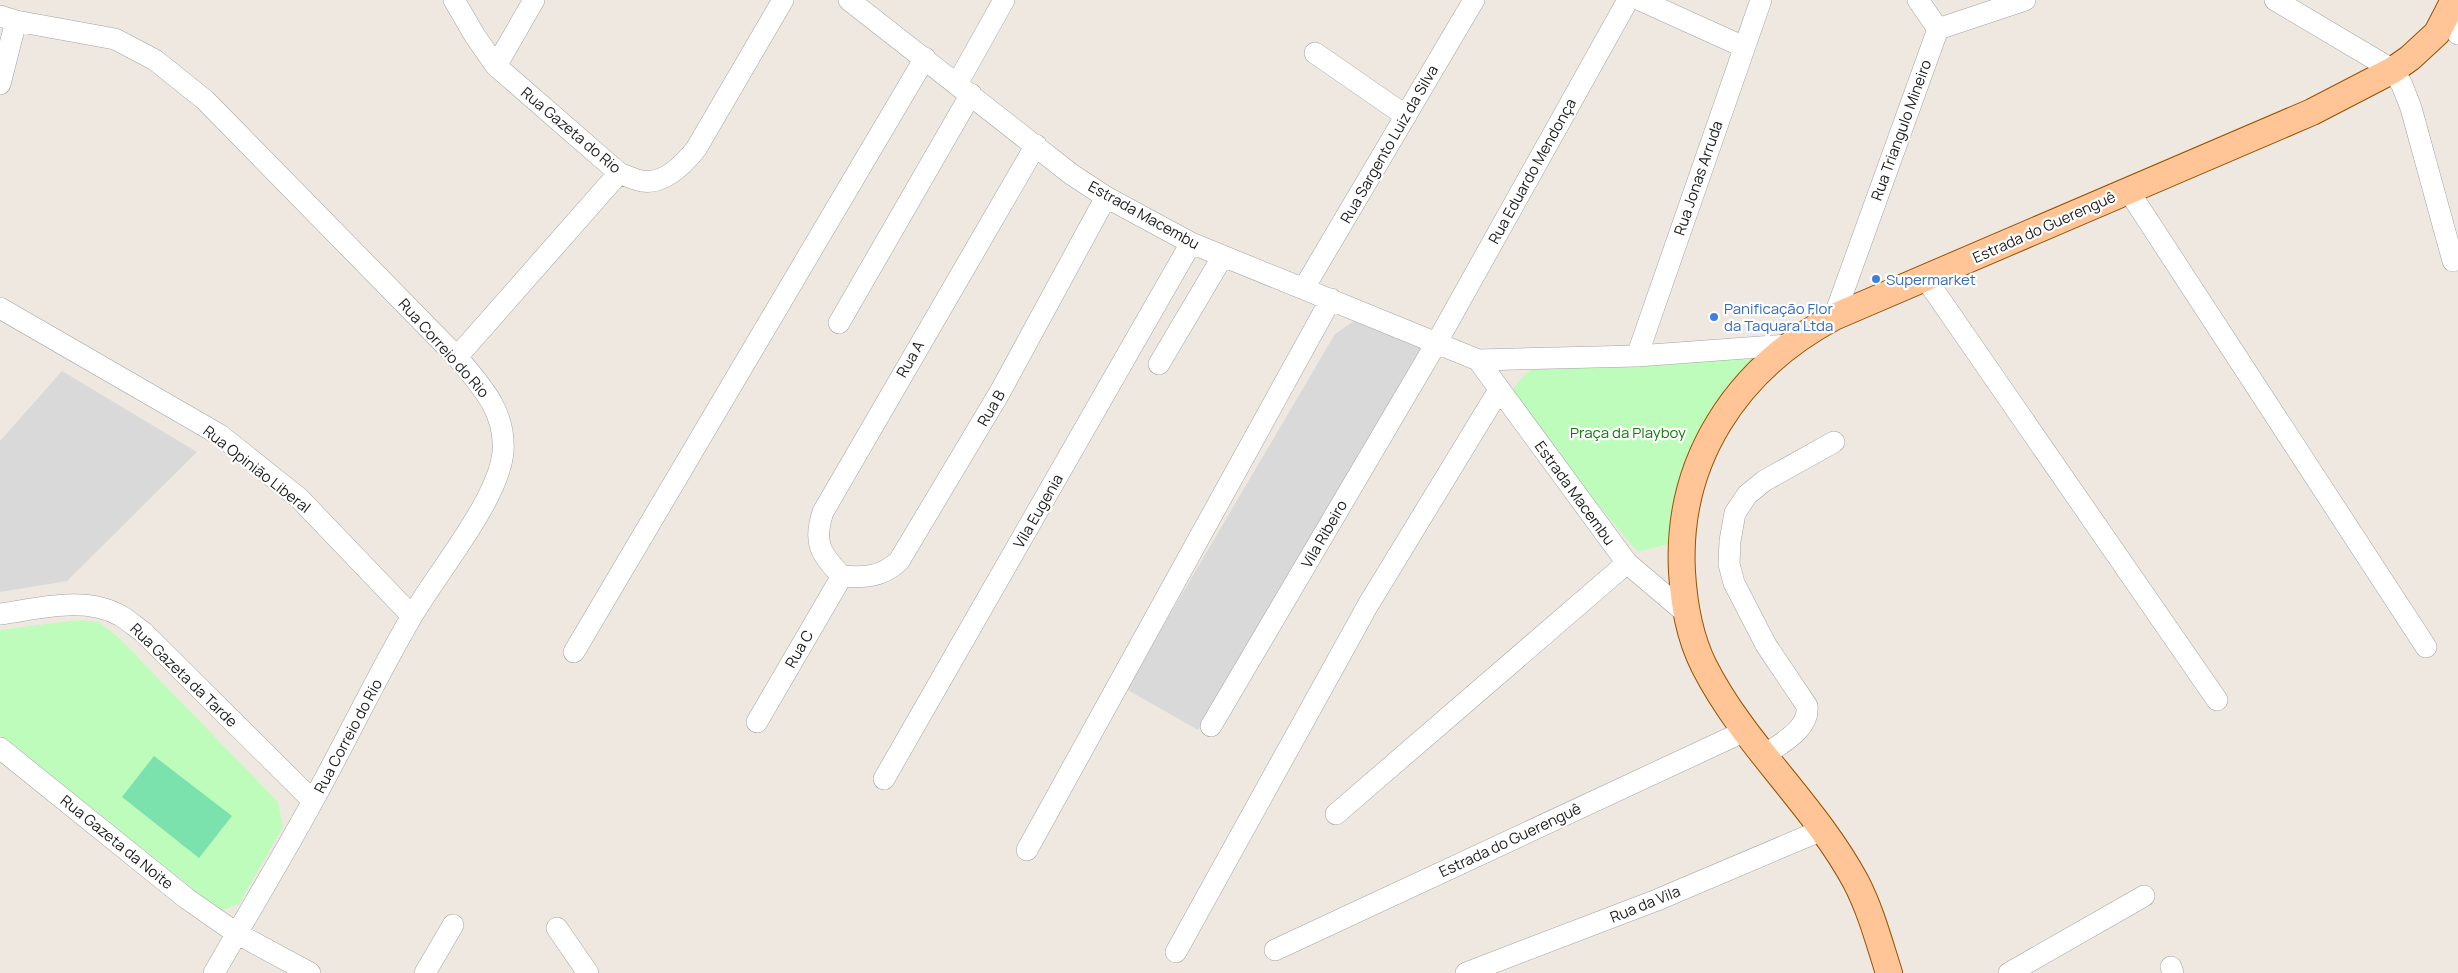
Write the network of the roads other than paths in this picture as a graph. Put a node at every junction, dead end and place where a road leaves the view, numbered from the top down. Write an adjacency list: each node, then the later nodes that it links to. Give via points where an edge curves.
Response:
1 (454, 0): 19 (street, Rua Gazeta do Rio)
2 (534, 0): 19 (street)
3 (783, 0): 25 (street, Rua Gazeta do Rio, via 696,149 681,167 664,177 644,182)
4 (849, 0): 18 (street, Estrada Macembu)
5 (1004, 0): 22 (street)
6 (1474, 0): 23 (street, Rua Sargento Luiz da Silva)
7 (1628, 0): 37 (street, Rua Eduardo Mendonça)
8 (1640, 0): 16 (street)
9 (1761, 0): 16 (street, Rua Jonas Arruda)
10 (1918, 0): 15 (street)
11 (2025, 0): 15 (street)
12 (2276, 0): 20 (street)
13 (2453, 17): 20 (main road, Estrada do Guerenguê)
14 (8, 18): 21 (street); 40 (street, Rua Correio do Rio, via 116,39 155,60 205,100)
15 (1938, 29): 35 (street, Rua Triangulo Mineiro)
16 (1744, 47): 39 (street, Rua Jonas Arruda)
17 (1315, 53): 23 (street)
18 (925, 58): 22 (street, Estrada Macembu); 51 (street)
19 (496, 66): 25 (street, Rua Gazeta do Rio)
20 (2393, 70): 26 (main road, Estrada do Guerenguê, via 2312,112); 30 (street, via 2411,108)
21 (0, 84)
22 (964, 89): 24 (street, Estrada Macembu); 36 (street)
23 (1406, 116): 32 (street, Rua Sargento Luiz da Silva)
24 (1036, 145): 27 (street, Estrada Macembu); 46 (street, Rua A, via 823,512 817,539 827,561)
25 (619, 173): 40 (street)
26 (2128, 190): 31 (main road, Estrada do Guerenguê); 50 (street)
27 (1106, 197): 28 (street, Estrada Macembu); 46 (street, Rua B, via 1000,392 900,561 878,575)
28 (1191, 243): 29 (street, Estrada Macembu); 58 (street, Vila Eugenia)
29 (1223, 256): 32 (street, Estrada Macembu); 42 (street)
30 (2453, 261)
31 (1926, 279): 35 (main road, Estrada do Guerenguê); 52 (street)
32 (1304, 288): 33 (street, Estrada Macembu)
33 (1331, 299): 37 (street, Estrada Macembu); 62 (street)
34 (0, 308): 49 (street, Rua Opinião Liberal, via 220,435 299,498)
35 (1834, 317): 38 (main road, Estrada do Guerenguê)
36 (839, 323)
37 (1437, 342): 41 (street, Estrada Macembu); 54 (street, Vila Ribeiro)
38 (1788, 345): 39 (street, Estrada Macembu); 47 (main road, Estrada do Guerenguê, via 1739,394 1702,451 1693,478 1681,545)
39 (1637, 356): 41 (street, Estrada Macembu)
40 (457, 357): 49 (street, Rua Correio do Rio, via 489,395 499,413 503,454 490,493)
41 (1478, 360): 43 (street, Estrada Macembu)
42 (1159, 364)
43 (1499, 390): 45 (street, Estrada Macembu); 68 (street, via 1368,605)
44 (1834, 442): 57 (street, via 1764,481 1746,495 1735,513 1730,556 1734,583 1766,645 1807,706 1808,714 1804,724)
45 (1627, 563): 47 (street, Estrada Macembu); 60 (street)
46 (842, 576): 53 (street, Rua C)
47 (1686, 613): 55 (main road, Estrada do Guerenguê, via 1704,666)
48 (0, 614): 59 (street, Rua Gazeta da Tarde, via 66,605 97,607 120,616 143,632)
49 (412, 616): 59 (street, Rua Correio do Rio)
50 (2426, 647)
51 (574, 652)
52 (2217, 700)
53 (757, 722)
54 (1211, 726)
55 (1745, 731): 57 (main road, Estrada do Guerenguê); 67 (street, Estrada do Guerenguê)
56 (0, 748): 66 (street, Rua Gazeta da Noite, via 186,898)
57 (1765, 755): 61 (main road, Estrada do Guerenguê)
58 (884, 780)
59 (313, 801): 66 (street, Rua Correio do Rio)
60 (1336, 814)
61 (1822, 830): 73 (street, Rua da Vila, via 1657,900); 74 (main road, Estrada do Guerenguê, via 1868,907)
62 (1027, 850)
63 (2144, 896): 75 (street)
64 (453, 925): 71 (street)
65 (557, 928): 72 (street)
66 (236, 933): 69 (street, Rua Correio do Rio); 70 (street, Rua Gazeta da Noite)
67 (1275, 950)
68 (1176, 952)
69 (214, 973)
70 (310, 973)
71 (425, 973)
72 (588, 973)
73 (1466, 973)
74 (1889, 973)
75 (2009, 973)

